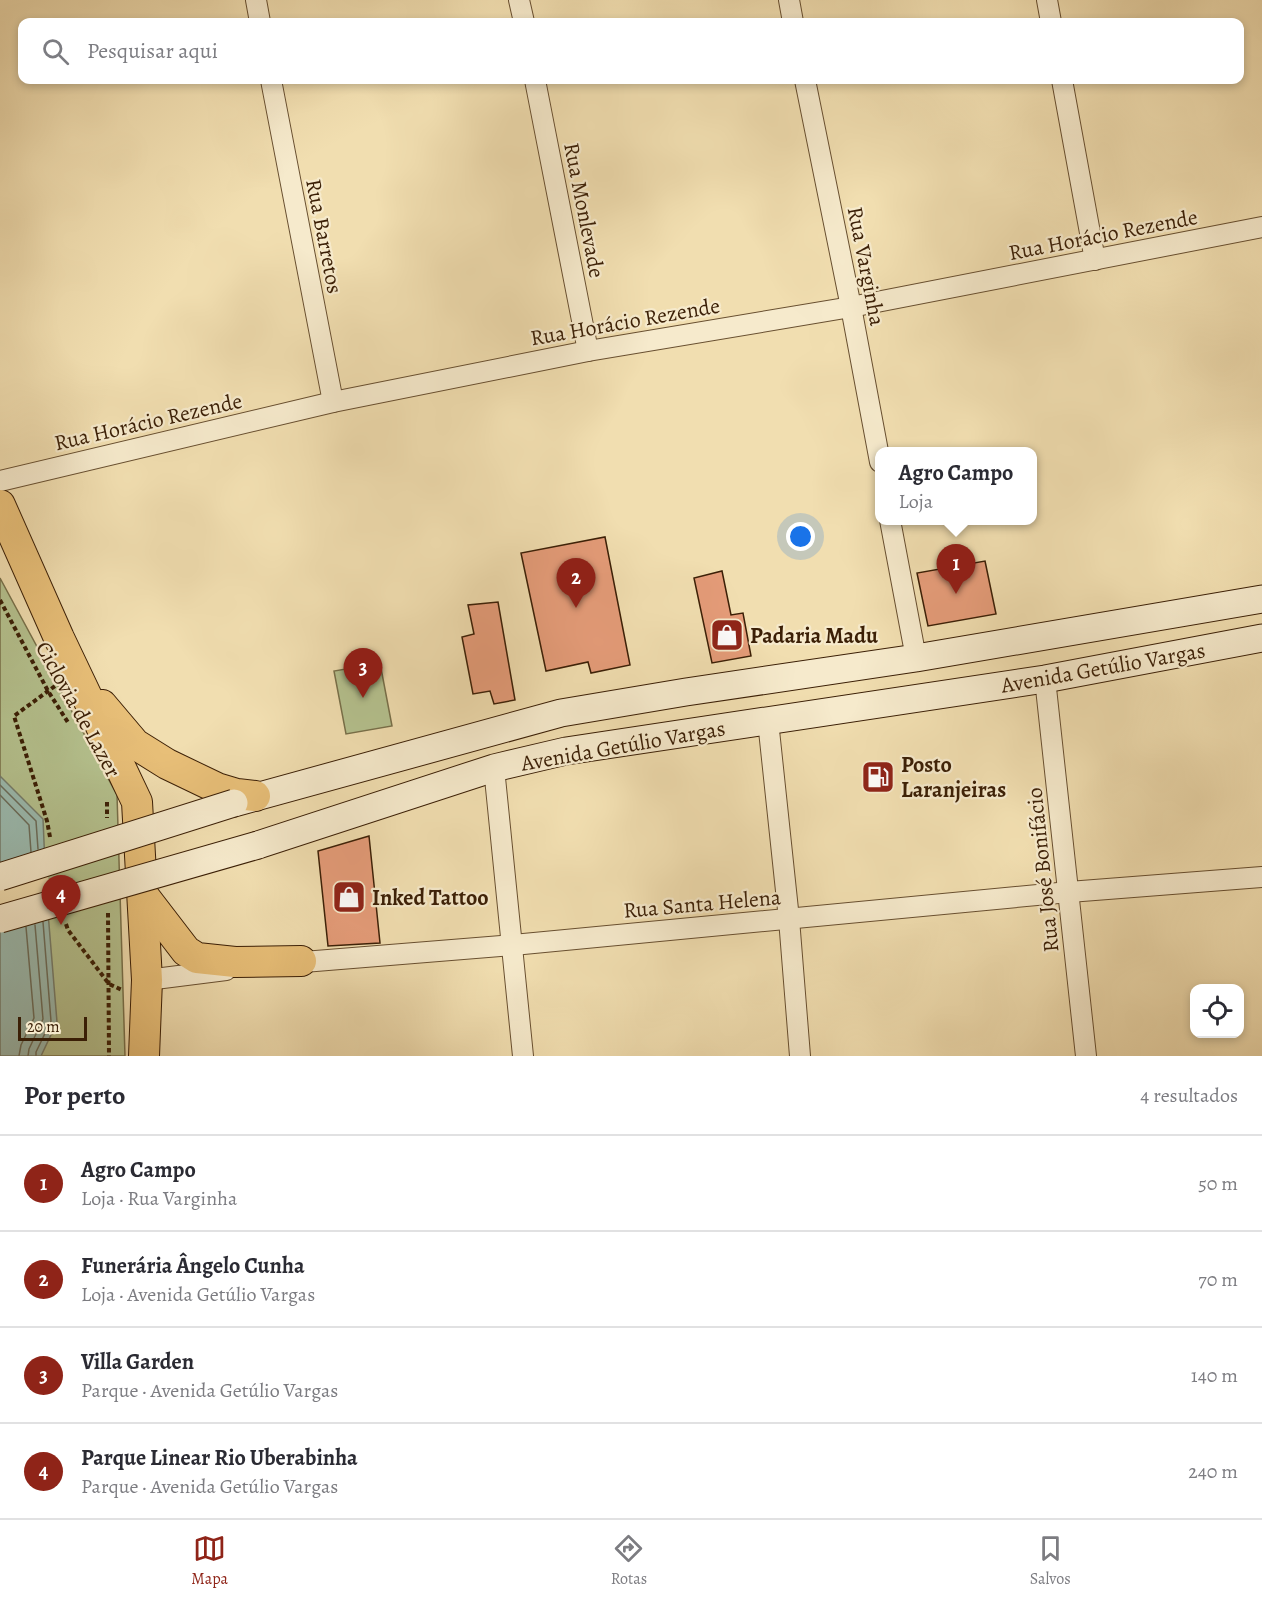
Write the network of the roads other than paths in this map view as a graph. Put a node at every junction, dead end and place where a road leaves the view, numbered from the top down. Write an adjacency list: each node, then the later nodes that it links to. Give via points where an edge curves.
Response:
1 (255, 0): 5 (street)
2 (519, 0): 6 (street)
3 (789, 0): 7 (street)
4 (1047, 0): 8 (street)
5 (259, 18)
6 (523, 18)
7 (792, 18)
8 (1051, 18)
9 (272, 84): 17 (street, Rua Barretos)
10 (536, 84): 16 (street, Rua Monlevade)
11 (806, 84): 15 (street, Rua Varginha)
12 (1063, 84): 14 (street)
13 (1262, 227): 14 (street, Rua Horácio Rezende)
14 (1095, 260): 15 (street, Rua Horácio Rezende)
15 (851, 307): 16 (street, Rua Horácio Rezende); 18 (street, Rua Varginha)
16 (588, 351): 17 (street, Rua Horácio Rezende)
17 (333, 402): 19 (street, Rua Horácio Rezende)
18 (876, 447)
19 (0, 481)
20 (0, 505): 27 (main road)
21 (891, 525): 26 (street)
22 (1262, 599): 23 (main road, Avenida Getúlio Vargas)
23 (1225, 606): 25 (main road); 26 (main road, Avenida Getúlio Vargas)
24 (1262, 638): 25 (main road, Avenida Getúlio Vargas)
25 (1234, 644): 28 (main road, Avenida Getúlio Vargas)
26 (916, 658): 29 (main road, Avenida Getúlio Vargas)
27 (72, 663): 33 (main road, via 135,744 191,777); 37 (main road, via 137,802)
28 (1044, 679): 30 (main road, Avenida Getúlio Vargas); 36 (street, Rua José Bonifácio)
29 (561, 713): 31 (main road); 33 (main road, Avenida Getúlio Vargas)
30 (768, 722): 31 (main road, Avenida Getúlio Vargas); 39 (street)
31 (566, 751): 32 (main road, Avenida Getúlio Vargas)
32 (494, 768): 38 (main road, Avenida Getúlio Vargas, bridge, via 258,845); 40 (street)
33 (244, 800): 34 (main road, Avenida Getúlio Vargas, bridge)
34 (0, 877)
35 (1262, 877): 36 (street, Rua Santa Helena)
36 (1069, 892): 39 (street, Rua Santa Helena); 46 (street, Rua José Bonifácio)
37 (142, 895): 41 (main road, via 186,951 197,958); 42 (main road)
38 (0, 918)
39 (789, 919): 40 (street, Rua Santa Helena); 45 (street)
40 (513, 945): 41 (street, Rua Santa Helena); 44 (street)
41 (301, 962): 42 (street, Rua Santa Helena)
42 (134, 985): 43 (main road)
43 (144, 1056)
44 (523, 1056)
45 (800, 1056)
46 (1086, 1056)

